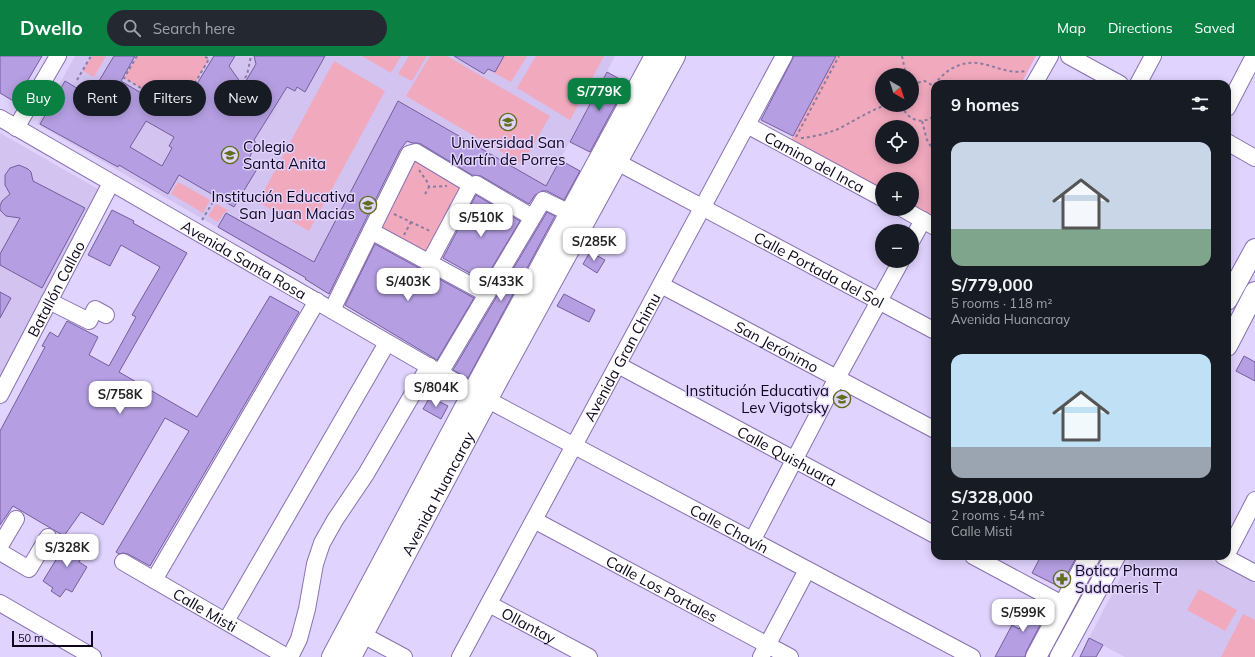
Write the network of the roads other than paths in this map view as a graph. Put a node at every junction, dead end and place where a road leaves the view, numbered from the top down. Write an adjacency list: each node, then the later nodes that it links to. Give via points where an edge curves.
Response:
1 (58, 56): 15 (street)
2 (655, 56): 23 (main road, Avenida Huancaray)
3 (675, 56): 18 (main road, Avenida Huancaray)
4 (784, 56): 14 (street, Avenida Gran Chimu)
5 (1050, 56): 9 (street)
6 (1068, 56): 10 (street)
7 (1153, 56): 11 (street)
8 (1254, 56): 12 (street)
9 (1030, 77)
10 (1113, 80)
11 (1140, 80)
12 (1231, 100)
13 (0, 118): 15 (street, Avenida Santa Rosa)
14 (747, 125): 21 (street, Camino del Inca); 22 (street, Avenida Gran Chimu)
15 (16, 128): 19 (street, Avenida Santa Rosa)
16 (1231, 144): 17 (street)
17 (1255, 158)
18 (617, 162): 22 (street, Calle Portada del Sol); 48 (main road, Avenida Huancaray)
19 (111, 182): 36 (street, Batallón Callao); 37 (street, Avenida Santa Rosa)
20 (469, 186): 25 (street, via 476,184); 27 (street, via 416,152 412,152); 30 (street)
21 (875, 194)
22 (702, 208): 32 (street, Avenida Gran Chimu); 38 (street, Calle Portada del Sol)
23 (570, 213): 25 (street, via 543,200); 48 (main road, Avenida Huancaray)
24 (916, 216): 26 (street)
25 (532, 217): 35 (street)
26 (929, 223): 28 (street)
27 (371, 231): 30 (street); 39 (street)
28 (919, 233)
29 (1255, 249): 34 (main road)
30 (429, 263): 35 (street)
31 (897, 268): 38 (street)
32 (661, 285): 44 (street, Avenida Gran Chimu); 46 (street, San Jerónimo)
33 (1255, 292): 42 (main road)
34 (1231, 293)
35 (487, 294): 45 (street)
36 (49, 301): 40 (street, via 89,321 95,309); 47 (street, Batallón Callao)
37 (317, 301): 39 (street, Avenida Santa Rosa); 68 (street)
38 (880, 301): 41 (street, Calle Portada del Sol); 46 (street)
39 (332, 310): 43 (street, Avenida Santa Rosa)
40 (106, 315)
41 (931, 329)
42 (1231, 338)
43 (387, 342): 45 (street, Avenida Santa Rosa); 72 (street)
44 (618, 365): 50 (street, Avenida Gran Chimu); 51 (street, Calle Quishuara)
45 (435, 370): 48 (street, Avenida Santa Rosa); 78 (street, via 322,543 299,639)
46 (838, 378): 49 (street, San Jerónimo); 51 (street)
47 (0, 395)
48 (480, 396): 50 (street, Calle Chavín); 73 (main road, Avenida Huancaray); 79 (main road, Avenida Huancaray)
49 (931, 428)
50 (574, 446): 54 (street, Avenida Gran Chimu); 57 (street, Calle Chavín)
51 (794, 460): 55 (street, Calle Quishuara); 57 (street)
52 (1255, 500): 58 (street)
53 (16, 519): 59 (street)
54 (534, 520): 70 (street, Avenida Gran Chimu); 74 (street, Calle Los Portales)
55 (931, 534)
56 (48, 537): 60 (street, via 29,569)
57 (752, 541): 66 (street, Calle Chavín)
58 (1231, 545)
59 (0, 546)
60 (0, 552)
61 (1231, 559): 67 (street)
62 (980, 560): 71 (street)
63 (1088, 560): 71 (main road)
64 (1114, 560): 86 (main road)
65 (123, 562): 68 (street, Calle Misti)
66 (807, 570): 74 (street); 84 (street, Calle Chavín)
67 (1255, 573)
68 (154, 580): 72 (street, Calle Misti)
69 (0, 603): 75 (street)
70 (489, 604): 81 (street, Avenida Gran Chimu); 82 (street, Ollantay)
71 (1064, 605): 85 (main road)
72 (226, 621): 78 (street, Calle Misti)
73 (363, 635): 76 (main road, Avenida Huancaray); 80 (street)
74 (764, 651): 83 (street, Calle Los Portales)
75 (74, 652): 77 (street)
76 (354, 656)
77 (93, 657)
78 (288, 657)
79 (332, 657)
80 (404, 657)
81 (460, 657)
82 (589, 657)
83 (790, 657)
84 (972, 657)
85 (1036, 657)
86 (1060, 657)

